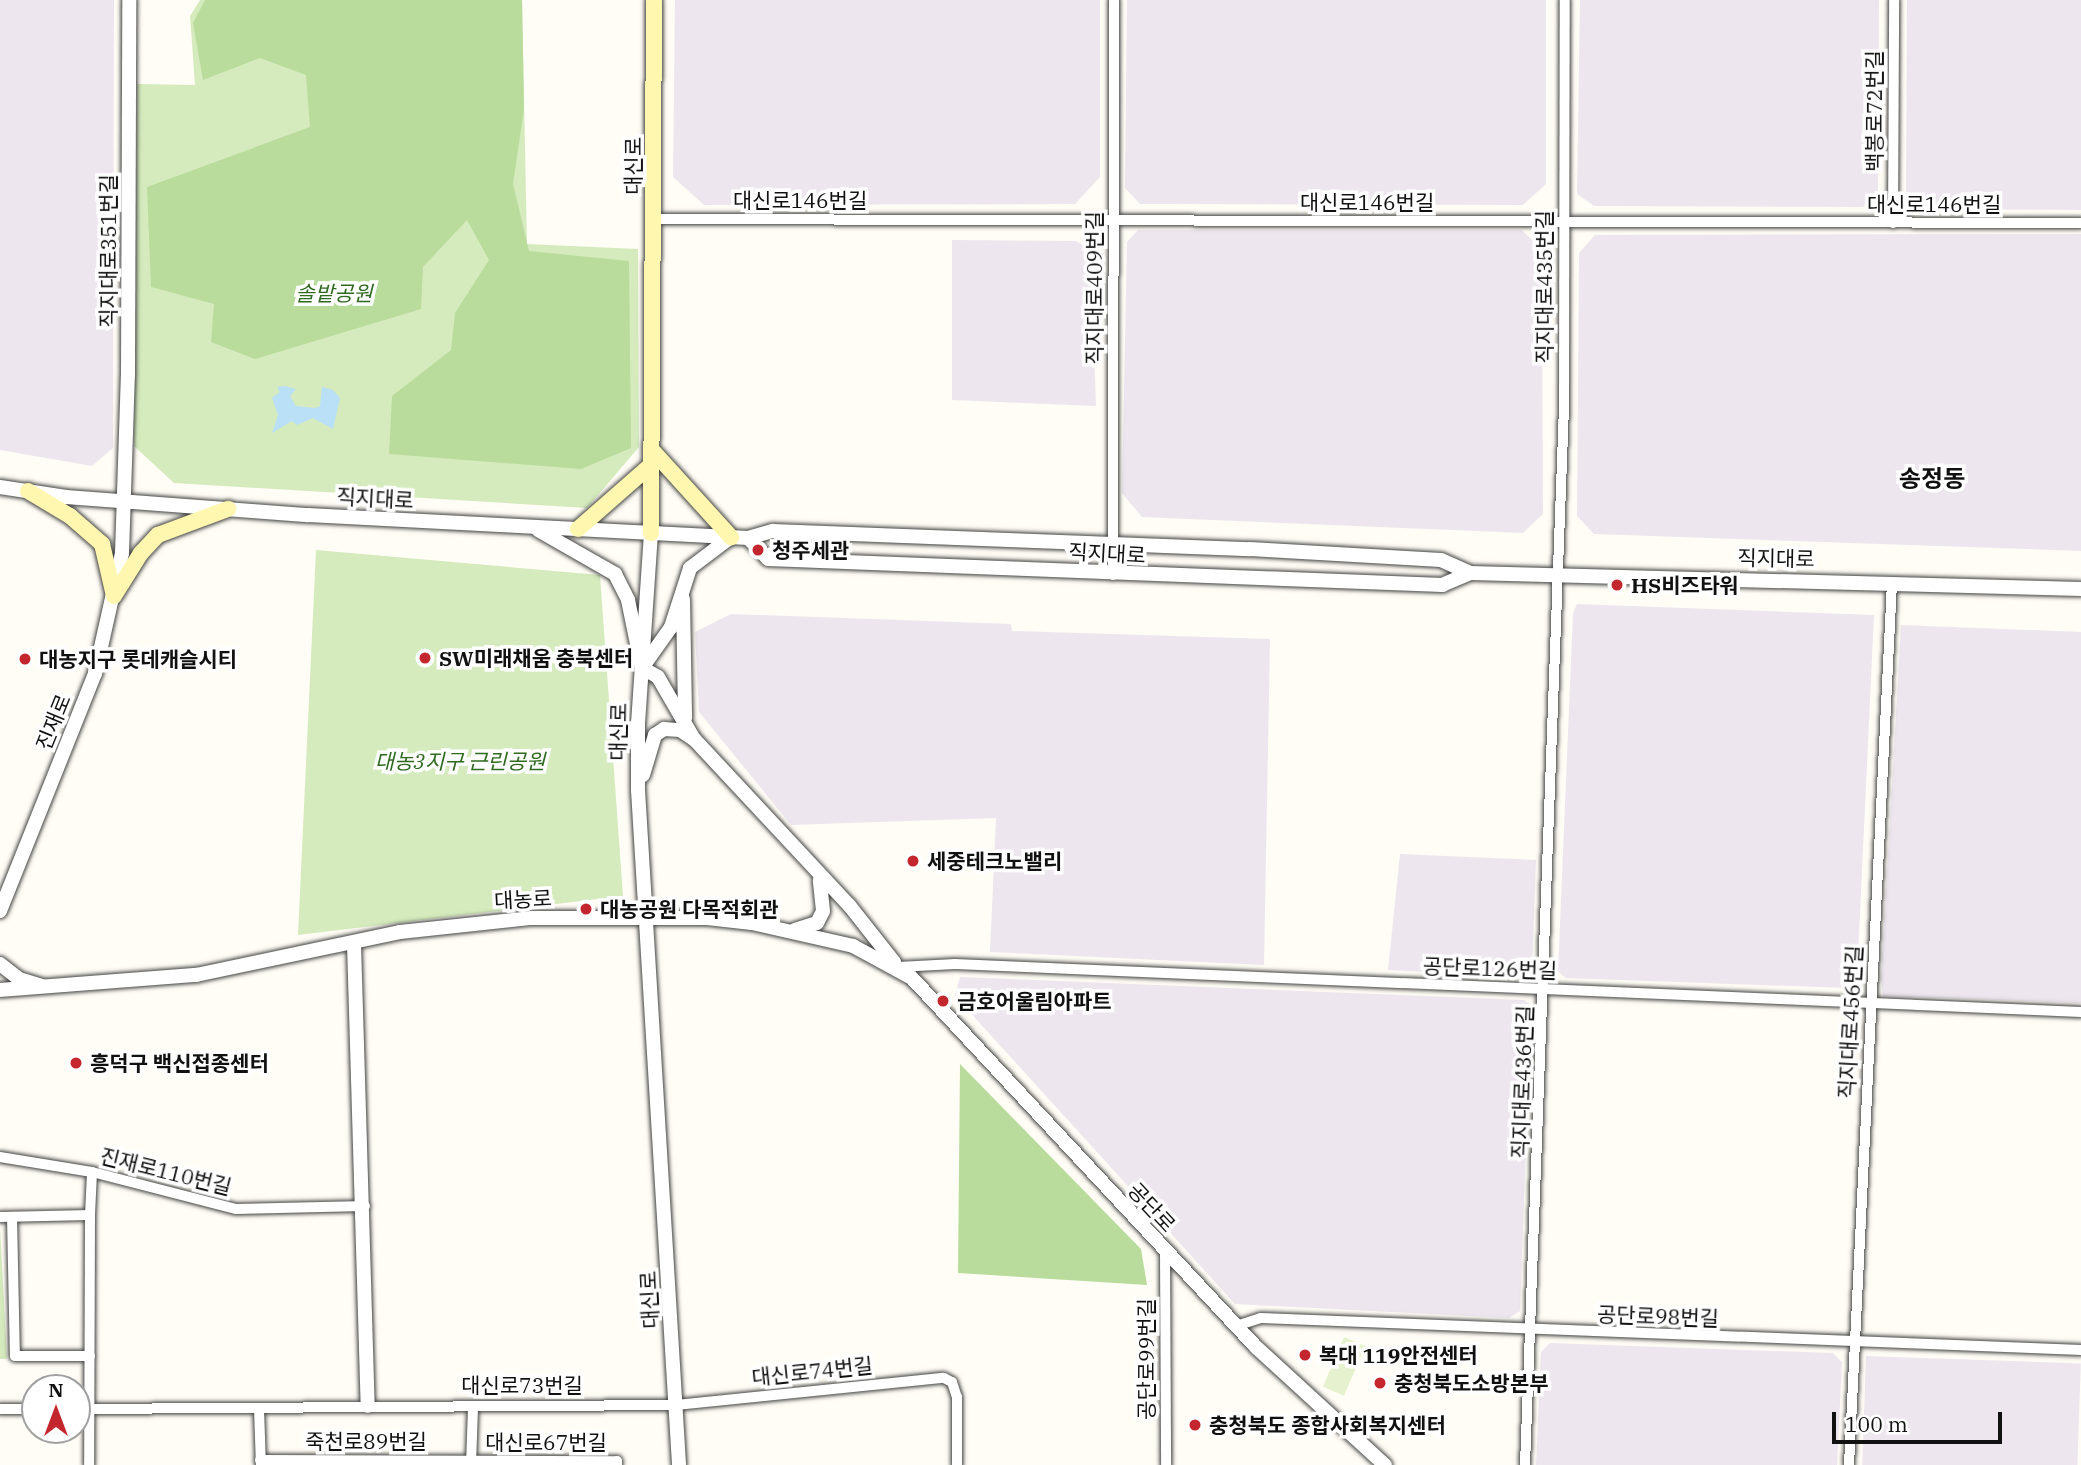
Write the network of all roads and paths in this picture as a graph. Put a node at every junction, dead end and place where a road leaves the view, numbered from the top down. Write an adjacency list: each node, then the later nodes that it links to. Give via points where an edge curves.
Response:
1 (129, 0): 14 (street, 직지대로351번길)
2 (654, 0): 6 (main road, 대신로)
3 (1114, 0): 7 (street, 직지대로409번길)
4 (1564, 0): 8 (street, 직지대로435번길)
5 (1894, 0): 9 (street, 백봉로72번길)
6 (654, 219): 7 (street, 대신로146번길); 11 (main road, 대신로)
7 (1114, 220): 8 (street, 대신로146번길); 21 (street, 직지대로409번길)
8 (1563, 222): 9 (street, 대신로146번길); 24 (street, 직지대로435번길, via 1564,406)
9 (1893, 223): 10 (street, 대신로146번길)
10 (2081, 223)
11 (652, 457): 17 (main road); 18 (main road, 대신로); 19 (main road)
12 (0, 487): 13 (street, 직지대로)
13 (28, 491): 14 (street, 직지대로); 28 (main road, via 94,534 106,554)
14 (125, 502): 15 (street, 직지대로); 28 (street, 진재로)
15 (228, 509): 16 (street, 직지대로); 28 (main road, via 158,535)
16 (529, 527): 17 (street, 직지대로); 29 (street, via 615,574 628,600)
17 (578, 529): 18 (street, 직지대로)
18 (651, 533): 19 (street, 직지대로); 29 (street, 대신로)
19 (731, 537): 20 (street, 직지대로); 26 (street, via 696,560)
20 (748, 538): 21 (street, 직지대로, via 773,531); 23 (street, 직지대로, via 768,559)
21 (1112, 547): 22 (street, 직지대로, via 1441,560); 23 (street, 직지대로409번길)
22 (1470, 573): 23 (street, 직지대로, via 1442,585); 24 (street, 직지대로)
23 (1113, 575)
24 (1557, 575): 25 (street, 직지대로); 42 (street, 직지대로436번길)
25 (1892, 582): 27 (street, 직지대로); 43 (street, 직지대로456번길)
26 (683, 583): 29 (street, via 671,627); 30 (street)
27 (2081, 589)
28 (114, 596): 34 (street, 진재로, via 95,674)
29 (642, 668): 30 (street, via 657,677); 32 (street, 대신로)
30 (685, 720): 31 (street)
31 (695, 740): 32 (street, via 680,730 664,729 655,735); 33 (street, 공단로)
32 (638, 790): 35 (street, 대신로)
33 (820, 880): 36 (street, via 823,911 817,923); 39 (street, 공단로, via 849,905)
34 (0, 911)
35 (648, 915): 36 (street, 대농로); 37 (street, 대농로, via 453,924); 58 (street, 대신로)
36 (792, 931): 39 (street, 대농로, via 853,946)
37 (354, 944): 41 (street, 대농로, via 196,975); 47 (street)
38 (0, 964): 41 (street, via 19,979)
39 (898, 967): 42 (street, 공단로126번길, via 955,964); 51 (street, 공단로)
40 (0, 989): 41 (street, 대농로)
41 (50, 989)
42 (1544, 989): 43 (street, 공단로126번길); 53 (street, 직지대로436번길)
43 (1871, 1003): 44 (street, 공단로126번길); 54 (street, 직지대로456번길)
44 (2081, 1012)
45 (0, 1157): 46 (street, 진재로110번길)
46 (92, 1172): 47 (street, 진재로110번길, via 236,1209); 48 (street)
47 (365, 1206): 59 (street)
48 (90, 1215): 50 (street); 56 (street)
49 (0, 1217): 50 (street)
50 (12, 1217): 56 (street, via 15,1356)
51 (1165, 1252): 52 (street, 공단로); 72 (street, 공단로99번길)
52 (1236, 1326): 53 (street, 공단로98번길, via 1261,1318); 73 (street, 공단로)
53 (1531, 1331): 54 (street, 공단로98번길); 74 (street, 직지대로436번길)
54 (1853, 1342): 55 (street, 공단로98번길); 75 (street, 직지대로456번길)
55 (2081, 1350)
56 (90, 1356): 57 (street)
57 (90, 1374)
58 (676, 1405): 60 (street, 대신로73번길); 70 (street, 대신로); 71 (street, 대신로74번길, via 909,1380 951,1382 957,1397)
59 (368, 1406): 60 (street, 대신로73번길); 64 (street, 대신로73번길)
60 (472, 1407): 67 (street)
61 (0, 1409): 62 (street)
62 (21, 1409)
63 (91, 1409): 64 (street, 대신로73번길)
64 (259, 1409): 66 (street, 죽천로89번길)
65 (89, 1444): 68 (street)
66 (260, 1463): 67 (street, 죽천로89번길)
67 (471, 1463): 69 (street, 대신로67번길, via 617,1461)
68 (89, 1465)
69 (617, 1465)
70 (679, 1465)
71 (957, 1465)
72 (1166, 1465)
73 (1385, 1465)
74 (1525, 1465)
75 (1849, 1465)

